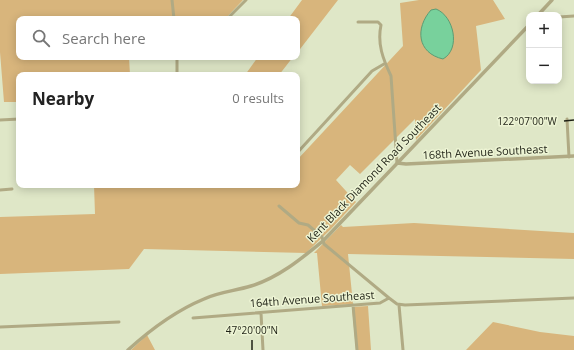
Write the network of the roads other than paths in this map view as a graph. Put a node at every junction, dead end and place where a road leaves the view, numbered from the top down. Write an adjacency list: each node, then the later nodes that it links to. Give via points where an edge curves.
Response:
1 (172, 0): 5 (street)
2 (246, 0): 6 (street)
3 (552, 0): 4 (street)
4 (541, 12)
5 (174, 16)
6 (230, 16)
7 (574, 16): 8 (street)
8 (562, 17)
9 (358, 22): 12 (street, via 380,23 379,40)
10 (526, 28): 20 (street, Kent Black Diamond Road Southeast)
11 (177, 60): 13 (street)
12 (384, 64): 17 (street, via 372,71); 20 (street, via 390,76)
13 (177, 72)
14 (16, 119): 16 (street)
15 (567, 119): 19 (street)
16 (0, 120)
17 (300, 150)
18 (574, 156): 19 (street, 168th Avenue Southeast)
19 (569, 157): 20 (street, 168th Avenue Southeast)
20 (397, 163): 24 (street, Kent Black Diamond Road Southeast)
21 (12, 189): 22 (street)
22 (0, 190)
23 (279, 206): 24 (street, via 299,222 308,224)
24 (323, 241): 25 (street); 33 (street, Kent Black Diamond Road Southeast, via 299,261 267,280 205,298 188,306 155,327)
25 (389, 298): 27 (street, 164th Avenue Southeast); 28 (street, 164th Avenue Southeast, via 380,304)
26 (574, 298): 27 (street)
27 (398, 304): 36 (street)
28 (353, 305): 29 (street, 164th Avenue Southeast); 35 (street)
29 (261, 312): 30 (street, 164th Avenue Southeast); 34 (street)
30 (193, 318)
31 (119, 322): 32 (street)
32 (0, 327)
33 (128, 350)
34 (263, 350)
35 (358, 350)
36 (403, 350)

